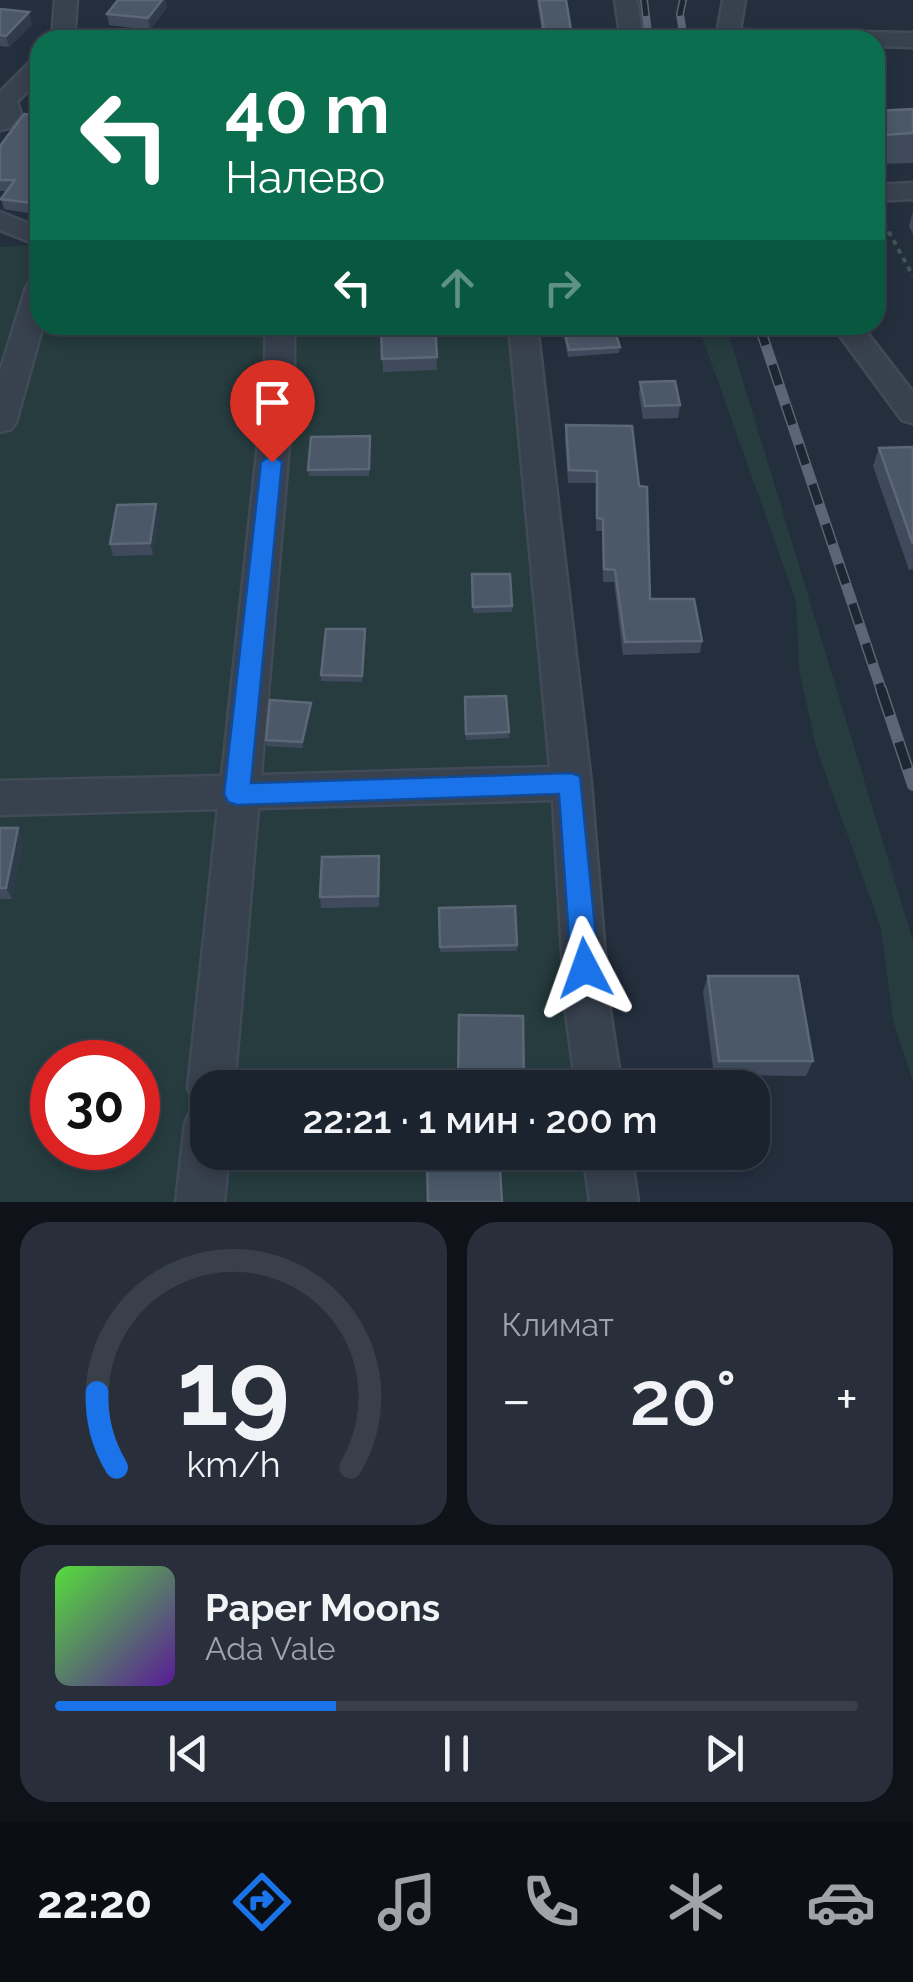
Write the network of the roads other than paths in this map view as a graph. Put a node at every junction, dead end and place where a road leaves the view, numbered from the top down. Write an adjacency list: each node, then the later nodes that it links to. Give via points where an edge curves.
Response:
1 (66, 0): 4 (street)
2 (626, 0): 5 (street)
3 (734, 0): 6 (street)
4 (67, 30)
5 (630, 30)
6 (728, 30)
7 (885, 40): 8 (street)
8 (913, 40)
9 (30, 76): 11 (street)
10 (30, 107): 11 (street)
11 (2, 108)
12 (913, 191): 13 (street)
13 (885, 192)
14 (0, 220): 15 (street)
15 (30, 234)
16 (30, 322): 21 (street)
17 (280, 335): 23 (street)
18 (524, 335): 22 (street)
19 (854, 335): 20 (street)
20 (913, 412)
21 (0, 422)
22 (571, 783): 23 (street); 26 (street)
23 (237, 794): 24 (street); 25 (street)
24 (0, 798)
25 (213, 1070)
26 (596, 1070)
27 (203, 1170): 29 (street)
28 (610, 1170): 30 (street)
29 (200, 1202)
30 (614, 1202)

